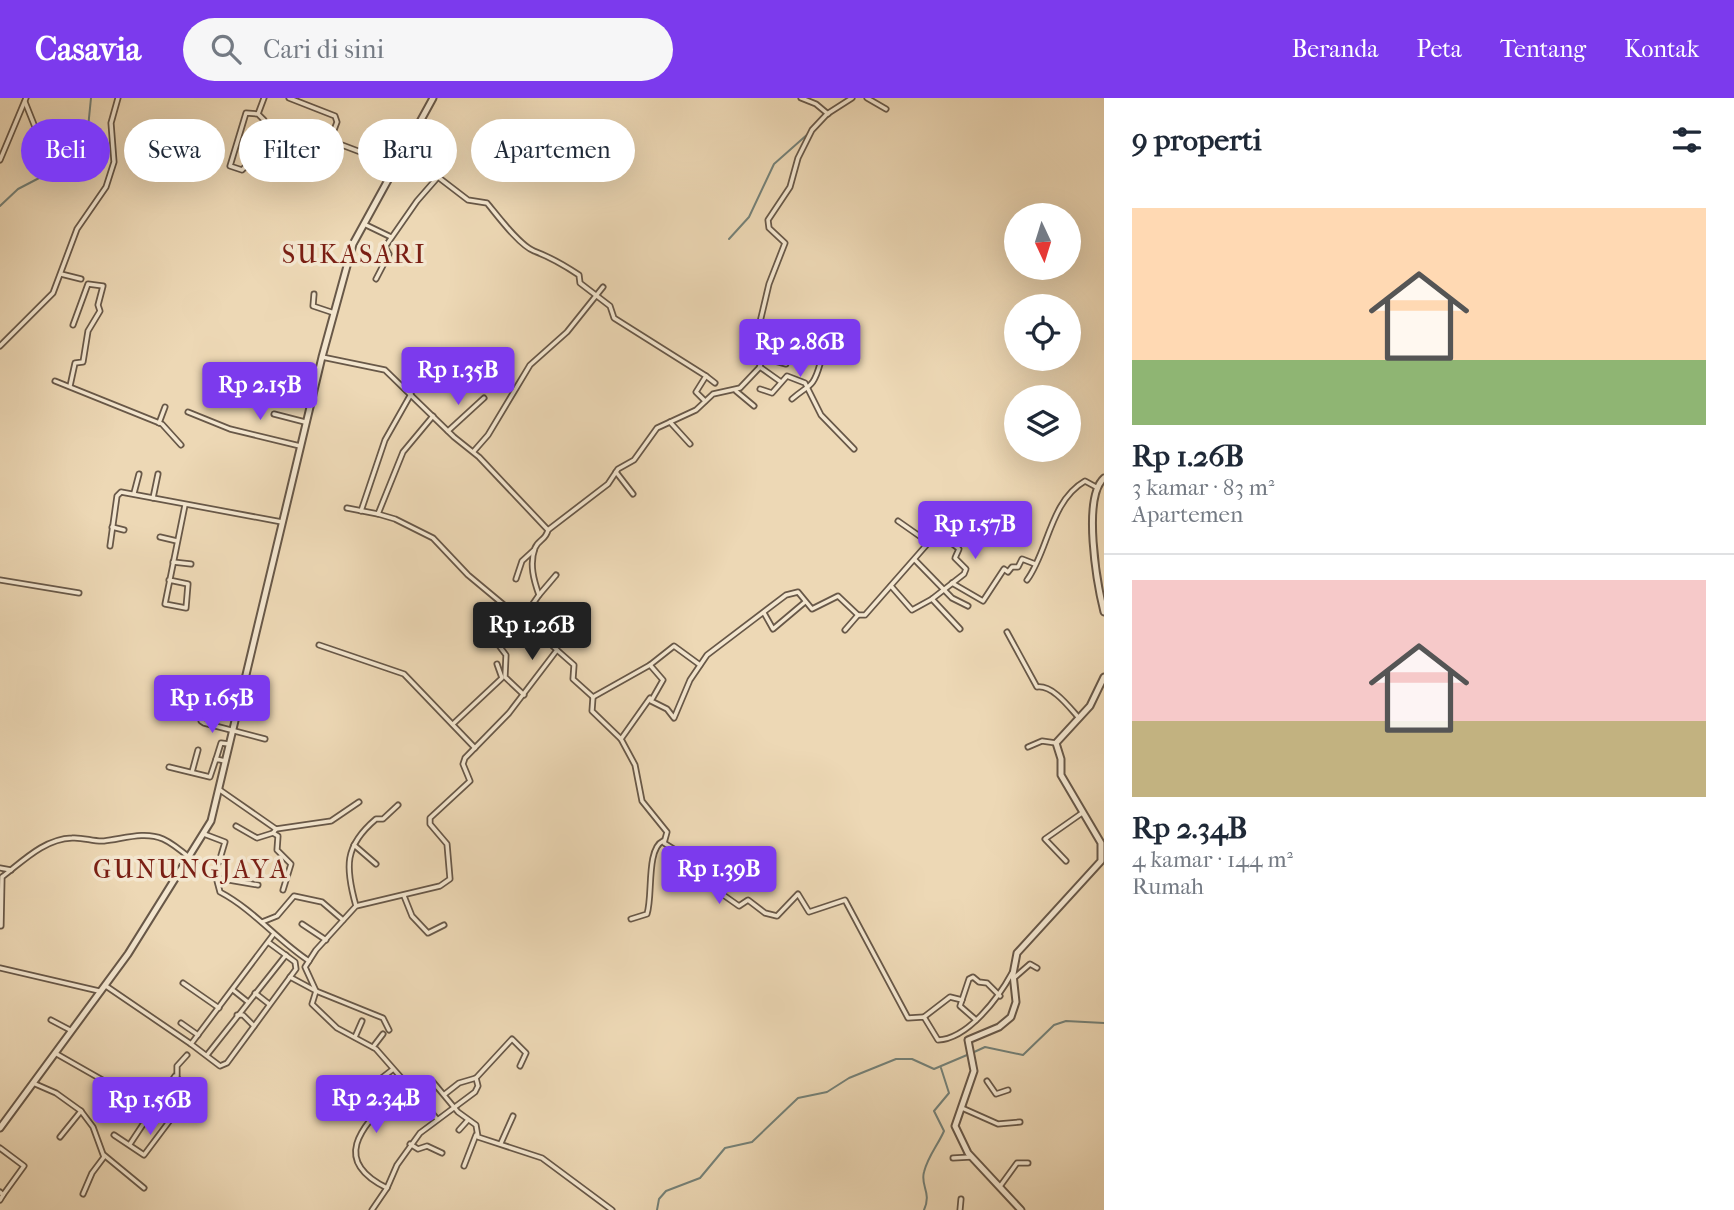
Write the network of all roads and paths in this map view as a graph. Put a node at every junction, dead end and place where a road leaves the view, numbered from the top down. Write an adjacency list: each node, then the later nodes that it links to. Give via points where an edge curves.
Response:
1 (118, 98): 21 (street, via 111,123 111,174 77,229)
2 (264, 98): 10 (street)
3 (289, 98): 14 (street, via 335,116 332,141)
4 (433, 98): 13 (street)
5 (801, 98): 11 (street)
6 (852, 98): 11 (street)
7 (867, 98): 9 (street)
8 (26, 99): 12 (street); 15 (street)
9 (886, 109)
10 (258, 114): 10 (street, via 246,113 230,166 242,170 246,166 264,120)
11 (828, 114): 29 (street, via 812,130 790,187 768,220 769,228 785,244 760,322)
12 (32, 119)
13 (421, 119)
14 (358, 151)
15 (0, 160)
16 (386, 182): 19 (street)
17 (434, 182): 20 (street)
18 (445, 182): 26 (street, via 468,200 487,203 496,218 530,249 579,275 580,284)
19 (362, 223): 20 (street); 27 (street)
20 (391, 237): 23 (street)
21 (61, 274): 22 (street); 30 (street, via 49,298)
22 (81, 279)
23 (376, 279)
24 (603, 288): 26 (street)
25 (314, 293): 27 (street, via 313,306)
26 (595, 297): 37 (street, via 610,306 614,318); 62 (street, via 567,332 530,365 488,436)
27 (334, 313): 33 (street)
28 (73, 325): 41 (street, via 88,284 103,286 100,311 88,331 83,362 75,363)
29 (769, 332): 31 (street); 34 (street, via 772,341)
30 (0, 346)
31 (810, 353): 32 (street, via 826,336); 43 (street, via 820,364)
32 (846, 353)
33 (322, 357): 45 (street, via 382,368); 54 (street)
34 (764, 358): 35 (street); 36 (street)
35 (786, 364)
36 (760, 367): 39 (street); 44 (street)
37 (706, 376): 40 (street); 48 (street, via 696,392)
38 (55, 380): 41 (street)
39 (781, 382): 42 (street, via 771,394); 43 (street, via 789,376 805,383)
40 (715, 383)
41 (70, 386): 56 (street)
42 (760, 389)
43 (807, 390): 47 (street); 61 (street, via 821,415)
44 (736, 391): 48 (street, via 713,394); 49 (street)
45 (411, 394): 53 (street); 74 (street, via 385,440)
46 (484, 398): 57 (street)
47 (792, 399)
48 (705, 401): 55 (street)
49 (754, 406)
50 (165, 407): 56 (street)
51 (188, 412): 60 (street, via 230,429)
52 (274, 414): 54 (street)
53 (433, 416): 57 (street); 75 (street, via 403,452)
54 (307, 422): 60 (street)
55 (670, 422): 58 (street); 63 (street, via 653,432 634,460)
56 (159, 423): 59 (street)
57 (448, 431): 62 (street)
58 (690, 444)
59 (181, 445)
60 (302, 446): 77 (street)
61 (854, 449)
62 (473, 452): 80 (street)
63 (616, 472): 69 (street); 80 (street, via 607,485)
64 (139, 474): 68 (street)
65 (158, 474): 70 (street)
66 (1104, 478): 67 (street)
67 (1096, 487): 90 (street, via 1085,481 1074,490 1050,526); 104 (street, via 1094,558)
68 (134, 493): 70 (street); 78 (street, via 118,493)
69 (633, 494)
70 (153, 498): 71 (street)
71 (186, 505): 77 (street); 83 (street)
72 (347, 508): 74 (street)
73 (933, 508): 81 (street, via 944,520)
74 (361, 511): 75 (street)
75 (377, 514): 107 (street, via 432,538 504,605 512,618)
76 (898, 521): 84 (street)
77 (284, 522): 124 (street)
78 (112, 527): 79 (street); 85 (street)
79 (124, 530)
80 (548, 530): 86 (street)
81 (939, 533): 84 (street); 96 (street, via 959,548 955,558 966,569)
82 (160, 537): 83 (street)
83 (177, 541): 88 (street)
84 (928, 542): 87 (street)
85 (110, 546)
86 (534, 550): 92 (street, via 522,561); 100 (street, via 533,578)
87 (915, 560): 97 (street); 98 (street)
88 (173, 562): 89 (street); 94 (street)
89 (191, 564)
90 (1035, 564): 95 (street); 96 (street, via 1022,559 1008,572 1004,569 983,601)
91 (556, 575): 100 (street)
92 (516, 579)
93 (0, 580): 99 (street)
94 (169, 580): 94 (street, via 188,584 186,608 165,605)
95 (1027, 580)
96 (952, 583): 98 (street)
97 (891, 586): 101 (street, via 910,610); 106 (street, via 865,615)
98 (944, 589): 101 (street); 103 (street)
99 (79, 593)
100 (539, 595): 107 (street)
101 (932, 599): 108 (street)
102 (805, 602): 105 (street, via 794,592); 105 (street, via 773,629); 106 (street, via 812,608 838,596)
103 (968, 606)
104 (1104, 612)
105 (764, 613): 116 (street, via 719,643)
106 (858, 615): 109 (street)
107 (523, 618): 113 (street)
108 (960, 629)
109 (845, 630)
110 (488, 631): 118 (street, via 506,655 505,677)
111 (1007, 632): 122 (street, via 1036,685 1062,699)
112 (319, 645): 123 (street, via 404,674)
113 (557, 650): 118 (street); 119 (street, via 574,666 573,680)
114 (498, 664): 123 (street, via 502,678)
115 (650, 665): 116 (street, via 674,646); 119 (street); 120 (street, via 663,680)
116 (700, 665): 120 (street, via 674,718)
117 (1104, 677): 122 (street)
118 (524, 695): 130 (street)
119 (593, 697): 126 (street, via 592,711)
120 (651, 697): 126 (street)
121 (198, 705): 124 (street, via 204,707 201,721)
122 (1079, 719): 127 (street)
123 (453, 724): 130 (street)
124 (233, 730): 125 (street); 128 (street)
125 (265, 739)
126 (621, 739): 143 (street, via 634,763 642,801 667,832)
127 (1056, 743): 129 (street, via 1042,741); 139 (street, via 1061,775)
128 (229, 744): 132 (street, via 221,743); 133 (street)
129 (1028, 747)
130 (475, 748): 155 (street, via 463,761 470,781 429,820 447,844 450,879)
131 (198, 750): 135 (street)
132 (216, 759): 133 (street); 135 (street, via 210,777)
133 (227, 761): 136 (street)
134 (169, 767): 135 (street)
135 (192, 772)
136 (220, 790): 141 (street); 142 (street)
137 (359, 802): 141 (street, via 331,821)
138 (398, 805): 144 (street, via 362,831)
139 (1083, 813): 145 (street); 147 (street, via 1045,839)
140 (236, 826): 141 (street, via 255,837)
141 (275, 831): 154 (street, via 277,850 291,863)
142 (204, 834): 146 (street); 148 (street, via 225,842)
143 (663, 841): 157 (street, via 652,856 647,914); 186 (street, via 680,853 702,880 739,906 748,900 775,916 798,894 809,912 845,900 909,1020)
144 (354, 844): 149 (street); 156 (street, via 347,872)
145 (1103, 853): 172 (street, via 1097,869 1020,948)
146 (189, 860): 151 (street, via 155,837 121,836 102,841 74,837 34,851); 152 (street); 176 (street)
147 (1066, 861)
148 (219, 862)
149 (376, 864)
150 (0, 868): 151 (street)
151 (11, 870): 162 (street, via 2,877)
152 (217, 878): 153 (street); 159 (street, via 220,892)
153 (258, 885)
154 (283, 890)
155 (404, 896): 156 (street); 163 (street, via 412,916)
156 (356, 905): 158 (street)
157 (631, 919)
158 (343, 920): 159 (street, via 322,901 294,896 277,916); 166 (street)
159 (262, 922): 164 (street)
160 (302, 924): 166 (street)
161 (444, 925): 163 (street)
162 (1, 926)
163 (428, 933): 165 (street)
164 (273, 934): 167 (street); 169 (street)
165 (424, 937)
166 (326, 940): 169 (street)
167 (268, 942): 168 (street); 177 (street)
168 (286, 955): 173 (street, via 296,963); 179 (street)
169 (309, 961): 178 (street, via 305,972)
170 (0, 968): 176 (street)
171 (1037, 968): 174 (street, via 1028,965)
172 (1013, 971): 174 (street); 180 (street)
173 (290, 977): 178 (street); 183 (street)
174 (1013, 979): 213 (street, via 1016,1002 1011,1017 996,1029 970,1037 974,1071)
175 (183, 983): 184 (street)
176 (104, 988): 192 (street); 197 (street)
177 (233, 990): 182 (street); 184 (street)
178 (316, 991): 193 (street, via 383,1018); 196 (street, via 312,1002 318,1012)
179 (255, 993): 182 (street); 183 (street)
180 (1000, 996): 181 (street, via 973,977); 188 (street)
181 (961, 1000): 186 (street, via 950,997); 188 (street, via 960,1006)
182 (247, 1002): 185 (street)
183 (268, 1004): 191 (street)
184 (219, 1008): 195 (street)
185 (237, 1015): 191 (street); 201 (street)
186 (924, 1017): 188 (street, via 940,1041)
187 (51, 1020): 192 (street)
188 (976, 1020)
189 (362, 1021): 196 (street)
190 (181, 1023): 195 (street)
191 (254, 1026): 201 (street, via 225,1065)
192 (70, 1030): 199 (street)
193 (389, 1030)
194 (383, 1034): 198 (street)
195 (198, 1035): 197 (street)
196 (355, 1037): 198 (street)
197 (191, 1044): 201 (street)
198 (373, 1047): 203 (street)
199 (55, 1053): 207 (street); 214 (street)
200 (187, 1055): 204 (street, via 177,1066)
201 (207, 1055)
202 (520, 1066): 205 (street, via 526,1053 512,1039)
203 (392, 1070): 208 (street); 209 (street)
204 (177, 1076): 214 (street); 217 (street, via 191,1091)
205 (476, 1078): 211 (street); 212 (street, via 476,1090)
206 (987, 1081): 210 (street, via 996,1094)
207 (33, 1083): 215 (street); 221 (street)
208 (407, 1083): 211 (street, via 428,1080); 218 (street); 238 (street, via 371,1121 355,1148 354,1159 361,1171)
209 (374, 1084)
210 (1008, 1090)
211 (445, 1094): 212 (street)
212 (454, 1108): 218 (street); 219 (street)
213 (962, 1108): 220 (street, via 998,1124); 233 (street, via 955,1129)
214 (154, 1109): 217 (street); 227 (street)
215 (81, 1111): 225 (street); 231 (street)
216 (513, 1116): 226 (street)
217 (172, 1119): 227 (street, via 144,1155)
218 (437, 1119): 228 (street)
219 (468, 1120): 222 (street); 224 (street, via 477,1126)
220 (1020, 1122)
221 (0, 1128)
222 (459, 1130)
223 (114, 1135): 227 (street)
224 (476, 1135): 226 (street); 235 (street)
225 (60, 1137)
226 (501, 1143): 243 (street, via 555,1166)
227 (130, 1144)
228 (410, 1144): 230 (street); 238 (street)
229 (0, 1148): 240 (street, via 24,1166)
230 (442, 1153)
231 (104, 1155): 237 (street); 239 (street)
232 (953, 1157): 233 (street)
233 (971, 1157): 236 (street)
234 (1028, 1163): 236 (street, via 1017,1163)
235 (464, 1166)
236 (1000, 1185): 245 (street)
237 (144, 1188)
238 (387, 1188): 242 (street)
239 (83, 1194)
240 (1, 1196)
241 (961, 1199): 244 (street)
242 (372, 1210)
243 (612, 1210)
244 (960, 1210)
245 (1021, 1210)

